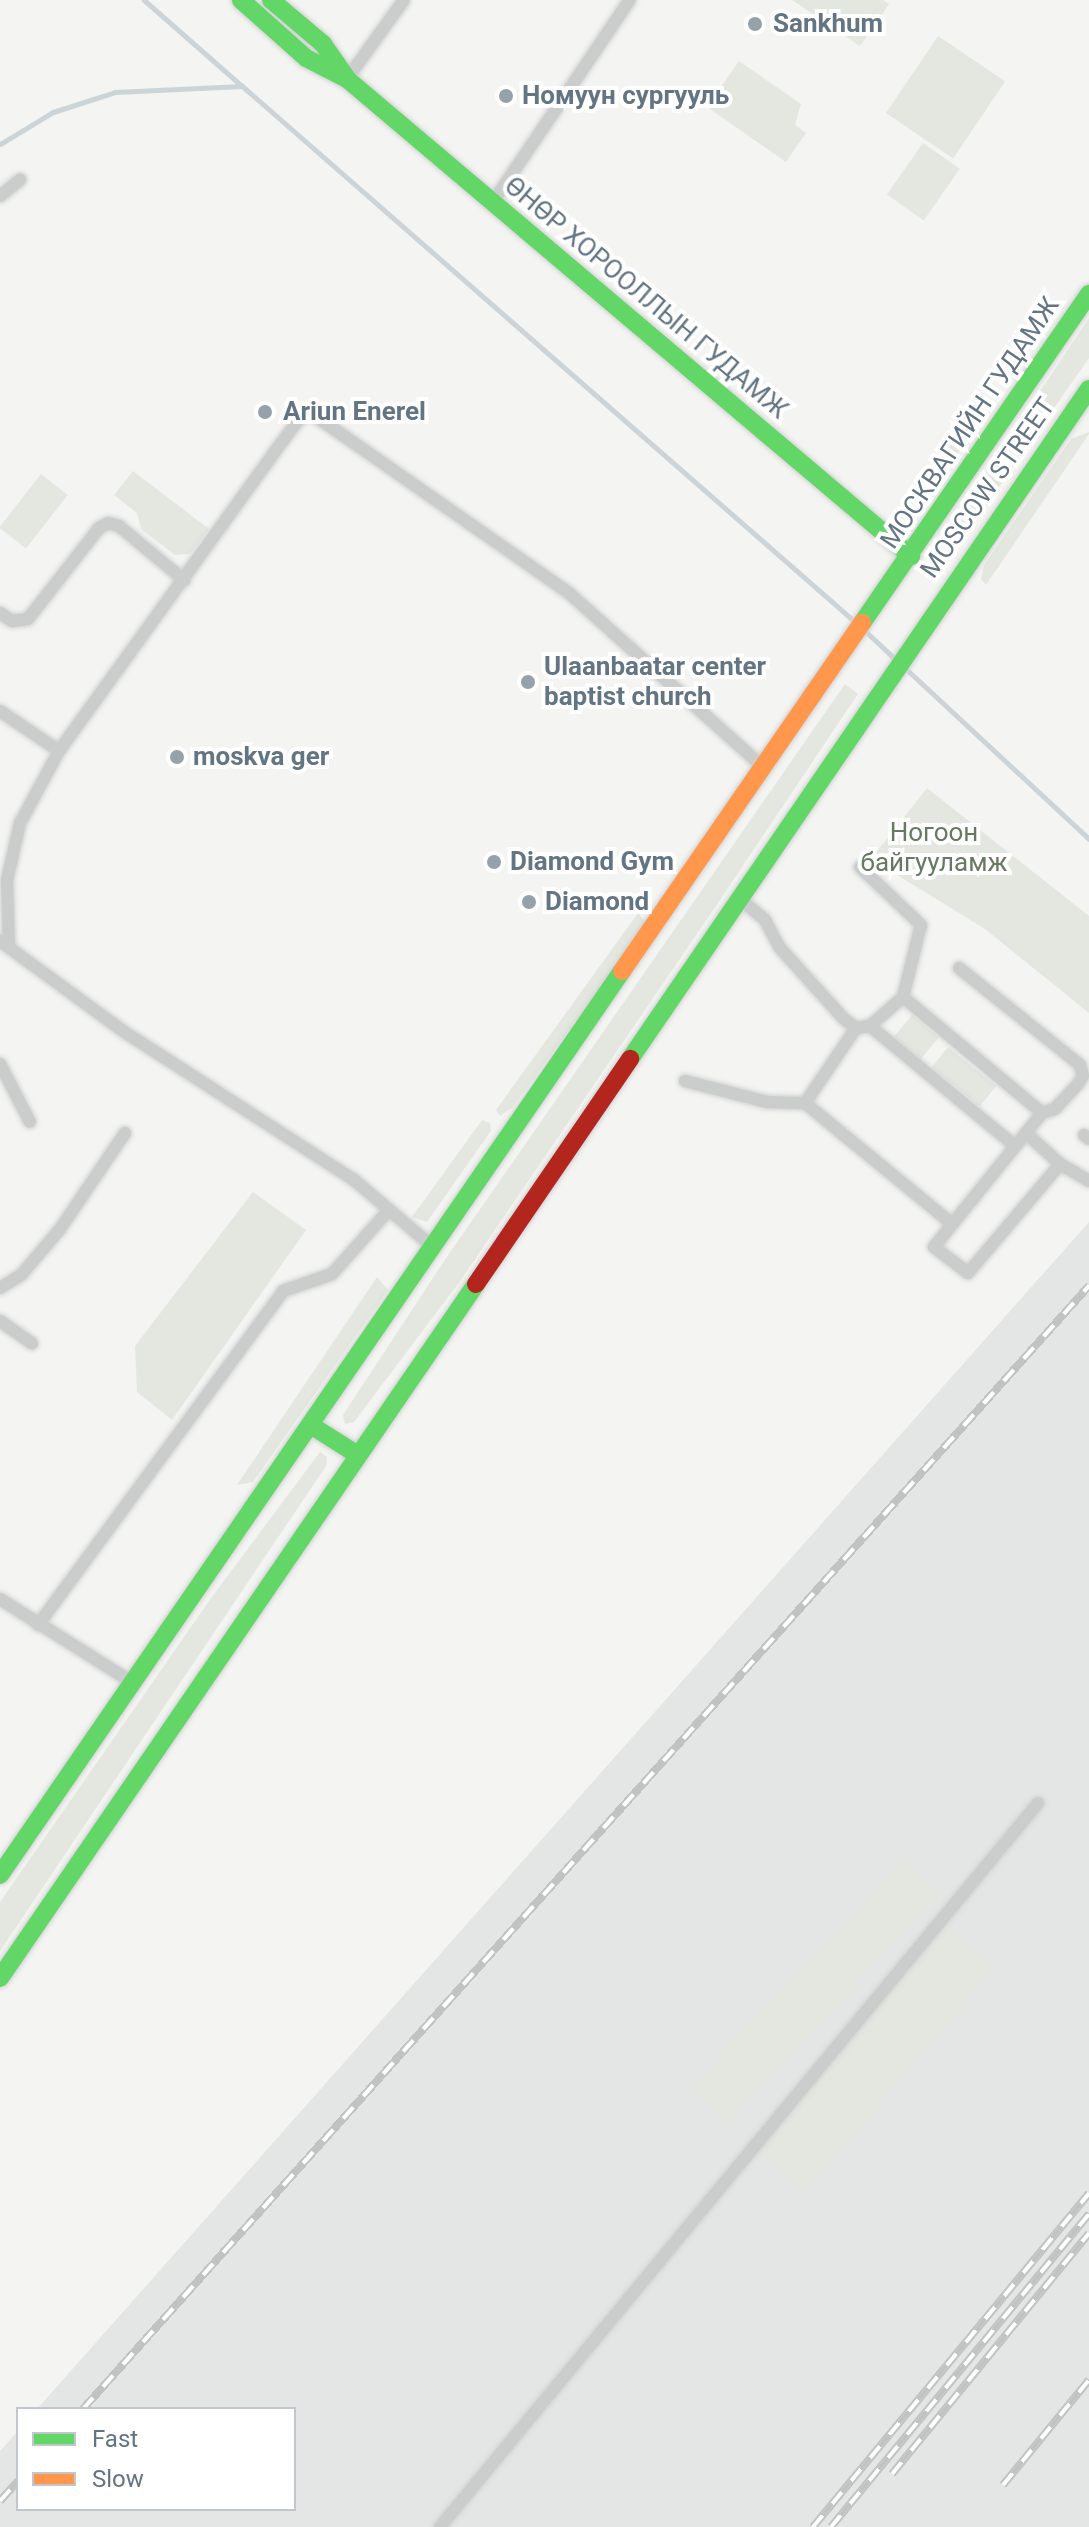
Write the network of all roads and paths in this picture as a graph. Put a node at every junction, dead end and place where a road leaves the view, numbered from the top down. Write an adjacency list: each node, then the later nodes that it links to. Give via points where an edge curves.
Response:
1 (241, 0): 5 (main road, ӨНӨР ХОРООЛЛЫН ГУДАМЖ, via 306,58)
2 (271, 0): 5 (main road, ӨНӨР ХОРООЛЛЫН ГУДАМЖ, via 323,44)
3 (404, 0): 5 (street)
4 (630, 0): 8 (street)
5 (347, 79): 8 (main road, ӨНӨР ХОРООЛЛЫН ГУДАМЖ)
6 (20, 180): 7 (street)
7 (0, 196)
8 (493, 202): 11 (main road, ӨНӨР ХОРООЛЛЫН ГУДАМЖ)
9 (1089, 294): 11 (main road, МОСКВАГИЙН ГУДАМЖ)
10 (1089, 389): 18 (main road, MOSCOW STREET)
11 (911, 556): 16 (main road, МОСКВАГИЙН ГУДАМЖ)
12 (184, 580): 13 (street, via 119,526 108,523 28,619 12,621); 15 (street); 16 (street, via 300,418 311,413 569,593)
13 (0, 613)
14 (0, 711): 15 (street)
15 (59, 751): 19 (street, via 20,823 7,880)
16 (763, 767): 36 (main road, МОСКВАГИЙН ГУДАМЖ)
17 (860, 867): 21 (street, via 921,925)
18 (739, 898): 23 (street, via 765,920 797,969); 41 (main road, MOSCOW STREET)
19 (5, 944): 34 (street, via 123,1031 353,1179)
20 (959, 968): 27 (street, via 1080,1065 1078,1084 1055,1109)
21 (903, 997): 22 (street); 27 (street)
22 (870, 1026): 23 (street); 31 (street)
23 (856, 1028): 26 (street)
24 (0, 1064): 28 (street)
25 (685, 1081): 26 (street, via 767,1102)
26 (805, 1103): 35 (street)
27 (1042, 1113): 30 (street)
28 (30, 1122)
29 (125, 1133): 37 (street, via 60,1229 22,1274)
30 (1026, 1133): 31 (street); 32 (street)
31 (1015, 1146): 35 (street)
32 (1060, 1164): 33 (street); 35 (street, via 968,1273 934,1246)
33 (1089, 1181)
34 (388, 1211): 36 (street); 43 (street, via 332,1274 283,1291)
35 (950, 1222)
36 (434, 1248): 40 (main road, МОСКВАГИЙН ГУДАМЖ)
37 (0, 1288)
38 (0, 1321): 39 (street)
39 (32, 1343)
40 (312, 1426): 41 (main road); 44 (main road, МОСКВАГИЙН ГУДАМЖ)
41 (358, 1455): 47 (main road, MOSCOW STREET)
42 (0, 1599): 43 (street)
43 (38, 1625): 44 (street)
44 (132, 1682): 46 (main road, МОСКВАГИЙН ГУДАМЖ)
45 (1038, 1803): 48 (street)
46 (0, 1875)
47 (0, 1978)
48 (440, 2527)

